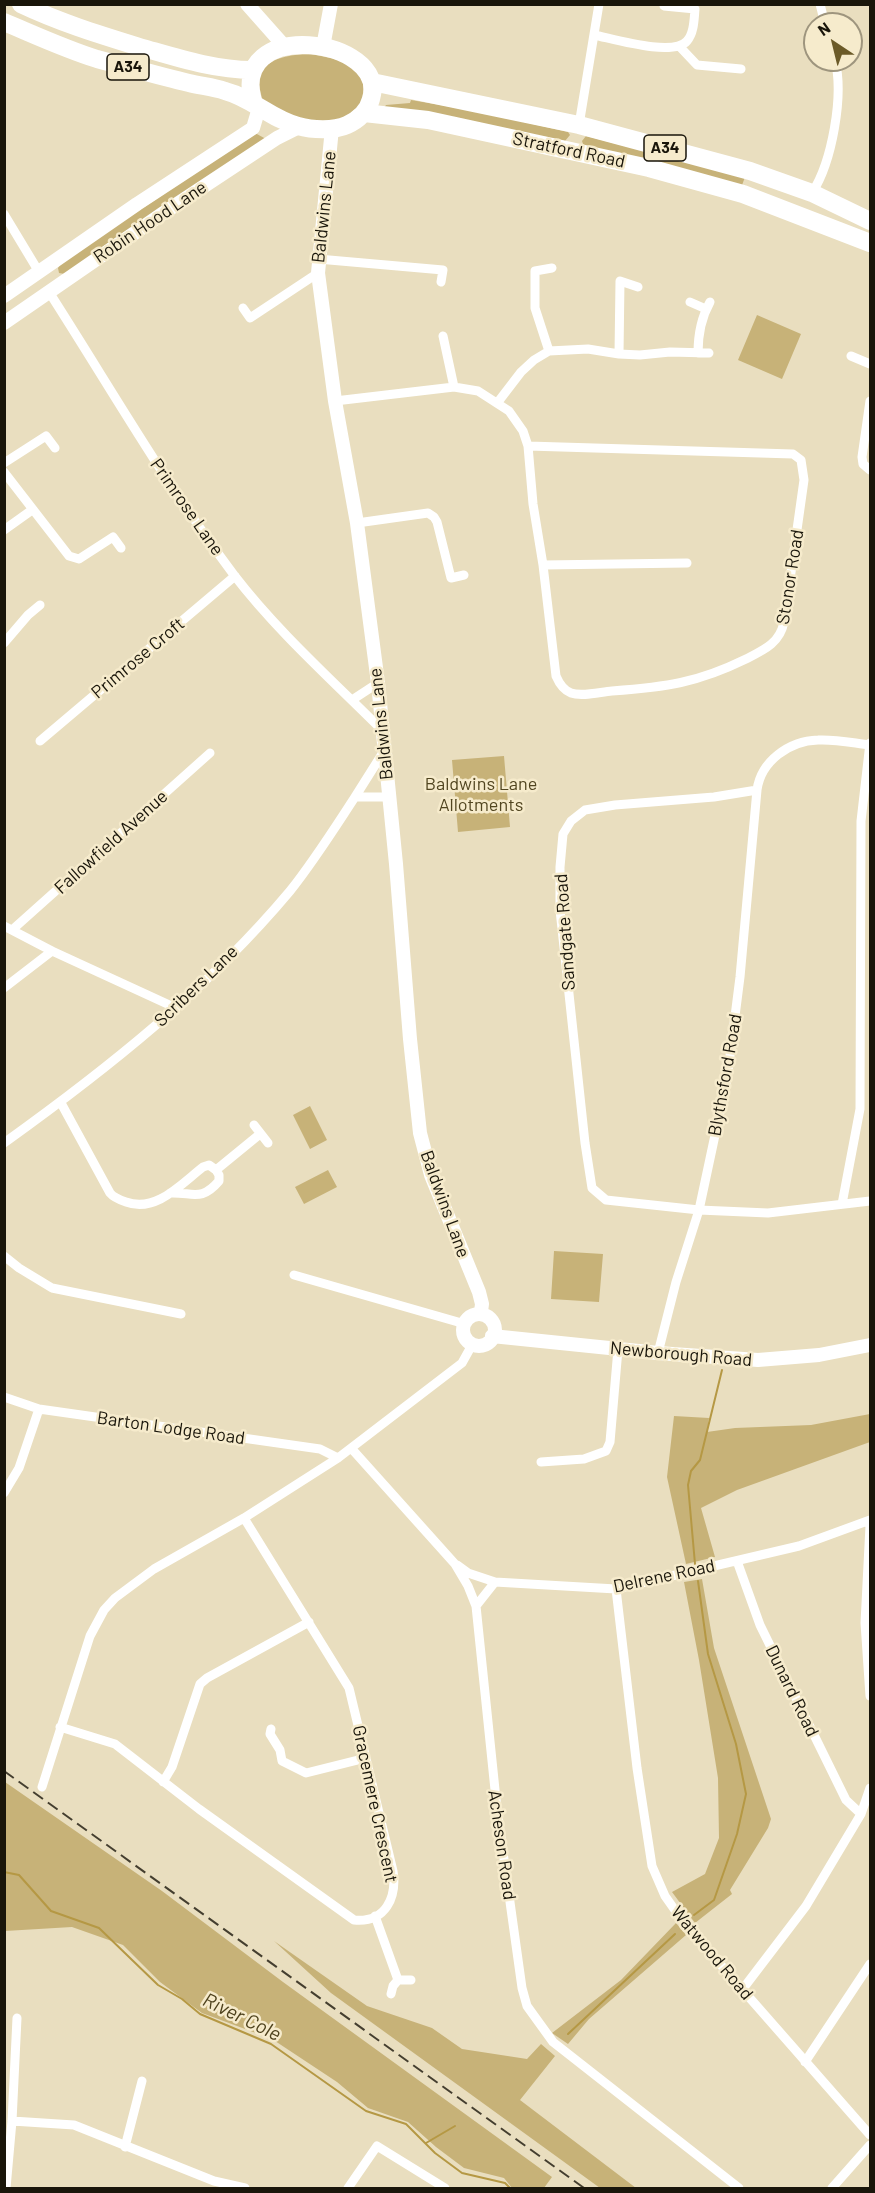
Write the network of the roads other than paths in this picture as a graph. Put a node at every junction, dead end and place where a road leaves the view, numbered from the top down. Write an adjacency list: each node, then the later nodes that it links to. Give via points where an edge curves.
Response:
1 (21, 4): 12 (highway, A34, via 81,29 177,58)
2 (247, 4): 10 (street)
3 (331, 4): 8 (street)
4 (599, 4): 7 (street)
5 (664, 6): 9 (street, via 695,9 692,34)
6 (4, 22): 15 (highway, A34, via 95,58 225,91)
7 (594, 35): 9 (street, via 662,48); 17 (street)
8 (323, 47): 10 (highway); 14 (highway, via 350,56)
9 (680, 47): 11 (street, via 697,65)
10 (286, 48): 12 (highway, via 263,57)
11 (741, 69)
12 (252, 70): 15 (highway, via 250,86)
13 (836, 72): 22 (street, via 834,131)
14 (372, 82): 16 (highway, via 372,99); 17 (highway, Stratford Road / A34)
15 (257, 106): 18 (highway); 32 (street, Robin Hood Lane, via 253,128)
16 (364, 113): 19 (highway, via 349,124); 20 (highway, Stratford Road / A34, via 428,120)
17 (579, 125): 20 (highway); 21 (highway, Stratford Road / A34)
18 (299, 127): 19 (highway); 35 (street, Robin Hood Lane)
19 (332, 128): 29 (street, Baldwins Lane)
20 (576, 151): 23 (highway, Stratford Road / A34)
21 (750, 171): 22 (highway, Stratford Road / A34); 23 (highway)
22 (812, 193): 25 (highway); 26 (highway, Stratford Road / A34)
23 (743, 194): 25 (highway, Stratford Road / A34)
24 (4, 214): 32 (street)
25 (803, 216): 27 (highway, Stratford Road / A34)
26 (870, 221)
27 (870, 243)
28 (533, 260): 31 (street)
29 (318, 266): 33 (street, via 443,270); 38 (street, via 250,318); 48 (street, Baldwins Lane)
30 (552, 268): 31 (street)
31 (535, 271): 41 (street, via 535,308)
32 (39, 272): 35 (street); 36 (street, Robin Hood Lane)
33 (441, 282)
34 (638, 287): 44 (street, via 619,276)
35 (49, 292): 39 (street, Robin Hood Lane); 63 (street, Primrose Lane, via 141,441)
36 (4, 296)
37 (690, 302): 42 (street, via 708,305)
38 (243, 308)
39 (4, 323)
40 (443, 336): 47 (street)
41 (549, 351): 44 (street, via 588,349); 50 (street, via 521,372)
42 (698, 353): 43 (street); 44 (street)
43 (709, 353)
44 (619, 354)
45 (851, 356): 46 (street)
46 (870, 364)
47 (454, 387): 48 (street, Stonor Road); 50 (street, Stonor Road, via 478,391)
48 (335, 401): 57 (street, Baldwins Lane)
49 (870, 401): 54 (street, via 862,457)
50 (498, 402): 51 (street, Stonor Road, via 516,419)
51 (528, 446): 61 (street, Stonor Road); 61 (street, Stonor Road, via 783,453 801,460 803,470 782,632 767,649 718,673 685,684 654,688 577,694 564,689 556,676)
52 (55, 448): 53 (street, via 46,436)
53 (4, 463)
54 (870, 470)
55 (4, 472): 56 (street)
56 (32, 510): 58 (street); 59 (street, via 69,556 79,559 113,537)
57 (357, 523): 62 (street, via 428,513 437,522 452,578); 68 (street, Baldwins Lane)
58 (4, 530)
59 (121, 548)
60 (687, 563): 61 (street)
61 (543, 565)
62 (464, 575)
63 (235, 576): 69 (street, Primrose Lane); 71 (street, Primrose Croft)
64 (40, 605): 65 (street)
65 (21, 624): 66 (street); 67 (street)
66 (29, 632)
67 (4, 643)
68 (378, 683): 69 (street); 70 (street, Baldwins Lane)
69 (352, 700): 70 (street, Primrose Lane)
70 (382, 730): 73 (street, Baldwins Lane)
71 (40, 741)
72 (870, 744): 75 (street); 76 (street, via 819,740 793,745 770,762)
73 (385, 750): 77 (street, Scribers Lane); 78 (street, Baldwins Lane)
74 (210, 753): 79 (street, Fallowfield Avenue)
75 (868, 778): 91 (street, via 861,821 860,1109)
76 (757, 790): 92 (street, Blythsford Road, via 727,1079); 92 (street, Sandgate Road, via 585,810 571,821 561,846 560,910 592,1188 606,1200)
77 (355, 797): 78 (street); 82 (street, Scribers Lane, via 285,897)
78 (389, 797): 95 (street, Baldwins Lane, via 420,1133 431,1175 479,1292)
79 (8, 928): 80 (street)
80 (52, 951): 81 (street); 82 (street)
81 (4, 988)
82 (176, 1008): 83 (street, Scribers Lane)
83 (61, 1103): 86 (street, Scribers Lane); 89 (street, via 113,1197 146,1206)
84 (254, 1125): 85 (street)
85 (260, 1134): 87 (street); 88 (street)
86 (4, 1143)
87 (268, 1143)
88 (216, 1170): 89 (street, via 203,1167); 89 (street, via 219,1181 202,1194)
89 (170, 1193)
90 (870, 1201): 91 (street, Sandgate Road)
91 (842, 1204): 92 (street, Sandgate Road, via 768,1213)
92 (699, 1210): 102 (street, Blythsford Road)
93 (4, 1256): 96 (street, via 58,1290)
94 (294, 1275): 97 (street)
95 (481, 1312): 97 (street, via 472,1314); 98 (street, via 493,1323)
96 (181, 1314)
97 (465, 1324): 100 (street, via 464,1336)
98 (492, 1336): 100 (street, via 485,1345); 101 (street, Newborough Road)
99 (870, 1345): 102 (street, Newborough Road, via 811,1356 758,1360)
100 (472, 1346): 105 (street, via 462,1363)
101 (618, 1349): 102 (street, Newborough Road); 107 (street, via 610,1443 606,1451 584,1459)
102 (658, 1353)
103 (4, 1396): 104 (street, Barton Lodge Road)
104 (39, 1409): 106 (street, Barton Lodge Road, via 320,1449); 108 (street, via 19,1468)
105 (351, 1448): 106 (street); 112 (street, Acheson Road)
106 (338, 1458): 109 (street)
107 (541, 1462)
108 (4, 1493)
109 (244, 1518): 116 (street, Gracemere Crescent); 118 (street, via 147,1574 104,1610 90,1636)
110 (869, 1521): 111 (street, Delrene Road, via 799,1546); 117 (street, via 865,1623)
111 (737, 1561): 114 (street, Delrene Road); 124 (street, Dunard Road, via 784,1676 846,1800)
112 (455, 1563): 113 (street, Delrene Road, via 468,1573); 115 (street, Acheson Road)
113 (495, 1582): 114 (street, Delrene Road); 115 (street)
114 (616, 1589): 129 (street, Watwood Road, via 655,1875 684,1923)
115 (476, 1606): 144 (street, Acheson Road, via 497,1809 527,2006 553,2042)
116 (309, 1622): 120 (street, Gracemere Crescent, via 349,1688); 121 (street, via 200,1684 172,1767)
117 (870, 1696)
118 (60, 1727): 121 (street, via 115,1744); 122 (street)
119 (272, 1729): 120 (street, via 270,1734 282,1761 306,1773)
120 (366, 1758): 125 (street, Gracemere Crescent, via 395,1884 390,1903)
121 (163, 1782): 125 (street, via 354,1920)
122 (42, 1786)
123 (870, 1788): 124 (street)
124 (861, 1814): 129 (street, via 806,1906)
125 (375, 1916): 127 (street)
126 (870, 1964): 132 (street)
127 (398, 1980): 128 (street); 130 (street)
128 (411, 1980)
129 (742, 1990): 132 (street, Watwood Road)
130 (391, 1994)
131 (17, 2018): 134 (street)
132 (805, 2062): 135 (street, Watwood Road)
133 (142, 2081): 138 (street)
134 (12, 2121): 136 (street); 138 (street, via 74,2125)
135 (870, 2135)
136 (7, 2139): 140 (street)
137 (870, 2145): 145 (street)
138 (125, 2147): 139 (street)
139 (213, 2185): 141 (street)
140 (6, 2188)
141 (245, 2188)
142 (348, 2188): 143 (street, via 377,2145)
143 (445, 2188)
144 (739, 2188)
145 (832, 2188)

